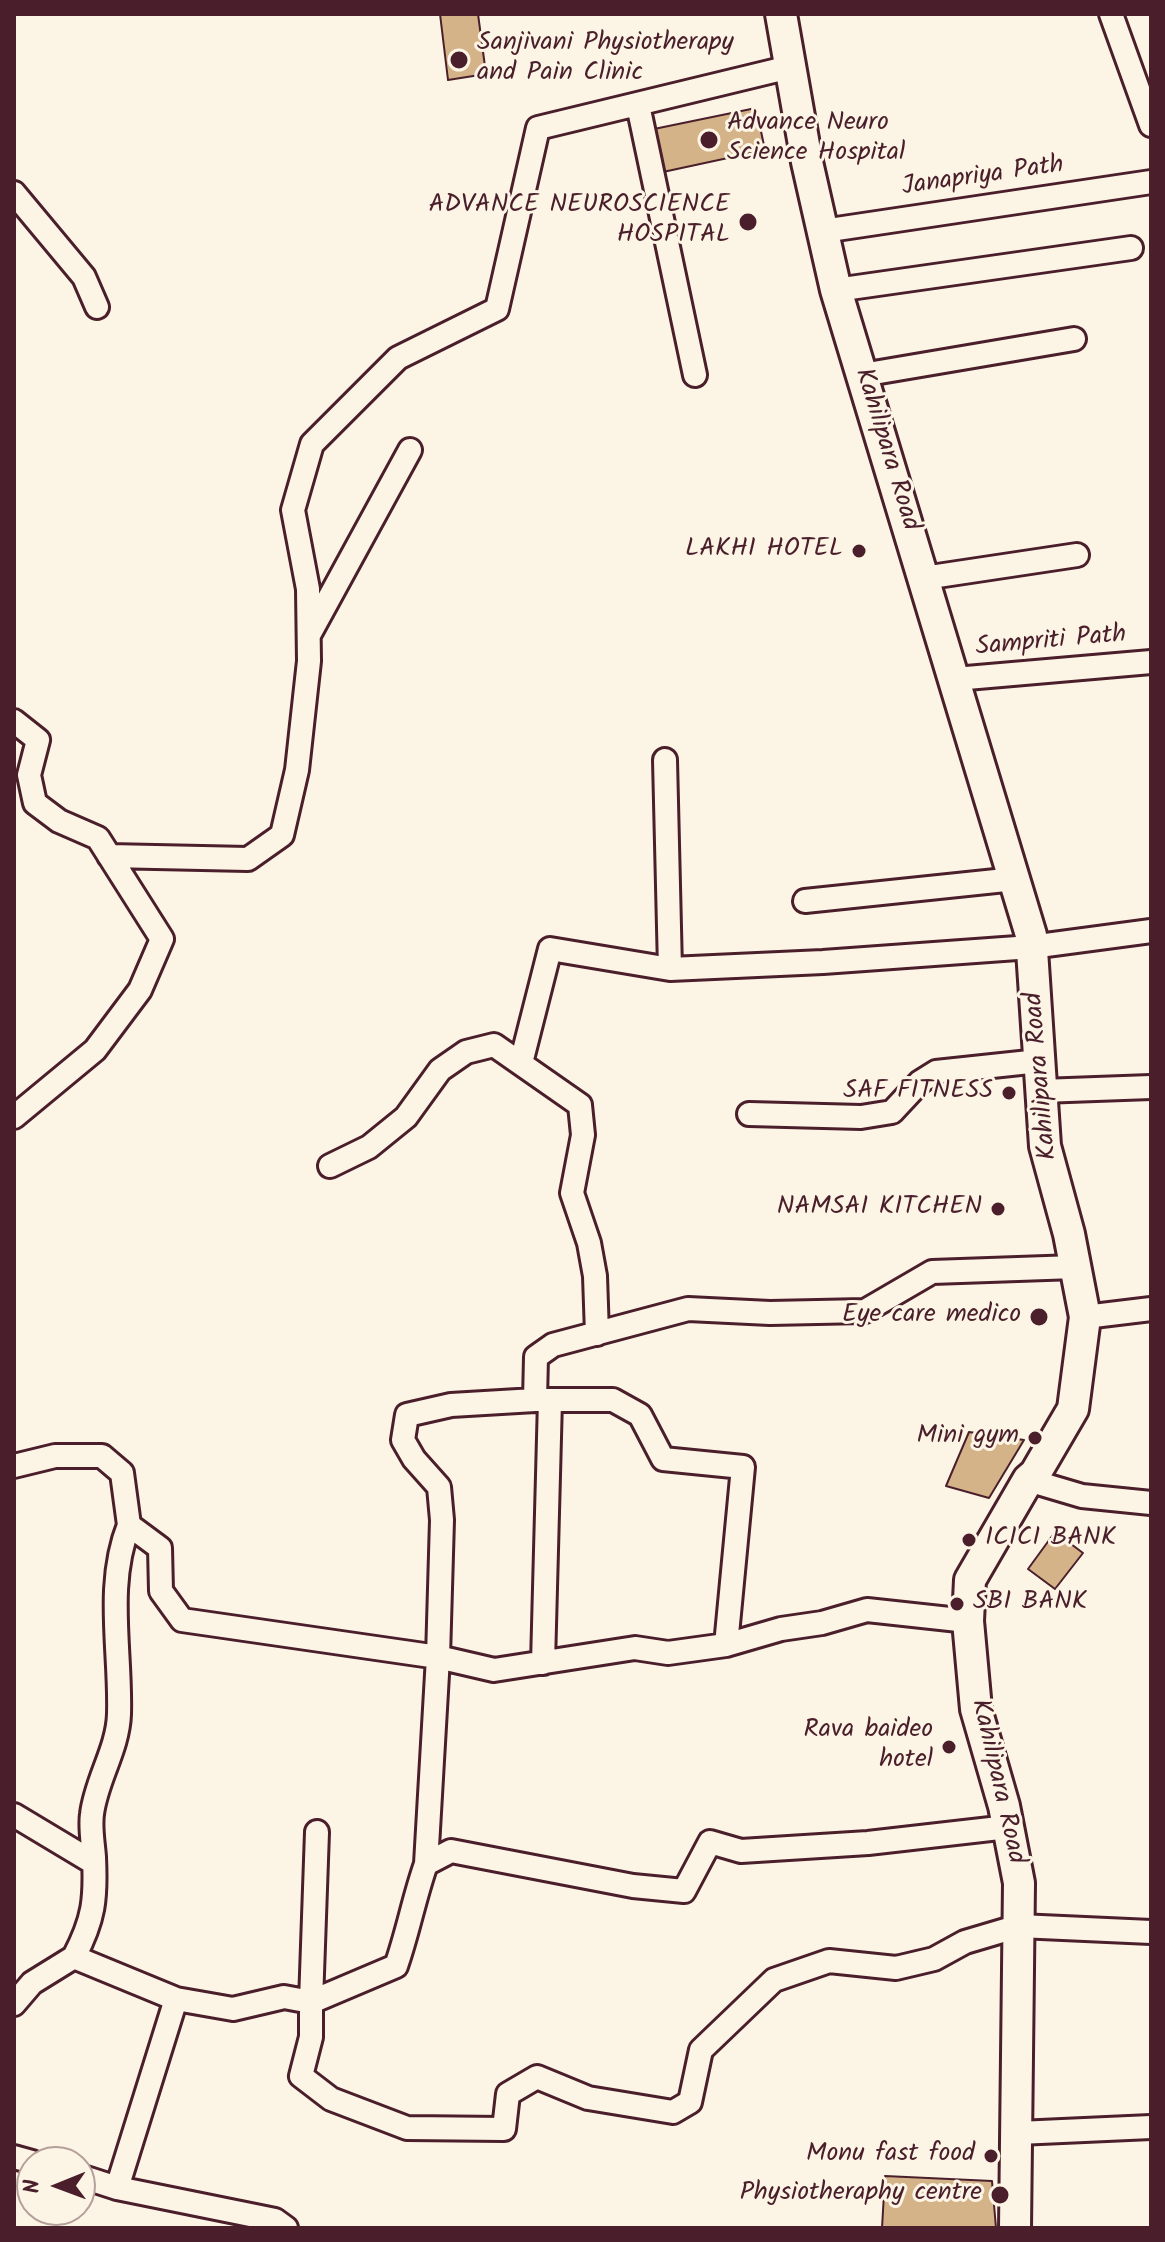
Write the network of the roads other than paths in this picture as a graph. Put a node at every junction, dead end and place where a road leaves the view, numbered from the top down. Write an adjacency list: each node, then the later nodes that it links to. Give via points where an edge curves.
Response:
1 (781, 14): 3 (main road, Kahilipara Road)
2 (1111, 14): 5 (street)
3 (790, 67): 4 (street); 8 (main road, Kahilipara Road)
4 (638, 105): 13 (street); 18 (street, via 538,128 497,309 398,358 312,444 293,510 308,589)
5 (1151, 125)
6 (1151, 182): 8 (street, Janapriya Path)
7 (14, 193): 11 (street, via 84,277)
8 (823, 231): 10 (main road, Kahilipara Road)
9 (1131, 248): 10 (street)
10 (836, 290): 14 (main road, Kahilipara Road)
11 (97, 307)
12 (1074, 339): 14 (street)
13 (695, 375)
14 (862, 375): 17 (main road, Kahilipara Road)
15 (410, 450): 18 (street)
16 (1077, 555): 17 (street)
17 (924, 578): 20 (main road, Kahilipara Road)
18 (309, 636): 23 (street, via 297,770 282,835 248,859)
19 (1151, 662): 20 (street, Sampriti Path)
20 (955, 679): 24 (main road, Kahilipara Road)
21 (14, 721): 23 (street, via 38,740 29,775 35,803 59,821 98,838)
22 (665, 760): 28 (street)
23 (109, 856): 34 (street, via 162,939 140,990 95,1050)
24 (1015, 879): 25 (street); 27 (main road, Kahilipara Road)
25 (805, 901)
26 (1151, 931): 27 (street)
27 (1031, 947): 28 (street); 29 (main road, Kahilipara Road)
28 (670, 969): 30 (street, via 550,949)
29 (1039, 1061): 32 (main road, Kahilipara Road); 33 (street, via 936,1072 892,1112 861,1117)
30 (521, 1063): 35 (street, via 494,1045 466,1052 440,1070 406,1117 369,1147); 39 (street, via 580,1105 583,1135 572,1193 595,1276)
31 (1151, 1087): 32 (street)
32 (1041, 1091): 36 (main road, Kahilipara Road, via 1045,1146)
33 (749, 1114)
34 (14, 1117)
35 (330, 1166)
36 (1075, 1267): 38 (main road, Kahilipara Road); 39 (street, via 932,1272 865,1311 688,1309)
37 (1151, 1309): 38 (street)
38 (1085, 1317): 42 (main road, Kahilipara Road, via 1073,1409)
39 (597, 1334): 40 (street, via 553,1345 536,1357)
40 (542, 1400): 46 (street, via 613,1400 640,1415 663,1459 743,1467); 47 (street, via 451,1405 407,1415 403,1440 439,1487); 48 (street)
41 (14, 1466): 44 (street, via 55,1456 102,1456 122,1473)
42 (1028, 1480): 43 (street, via 1082,1496); 45 (main road, Kahilipara Road, via 970,1580)
43 (1151, 1503)
44 (129, 1525): 47 (street, via 160,1548 161,1591 182,1620); 52 (street, via 115,1602 119,1716 92,1816)
45 (968, 1621): 46 (street, via 867,1610); 50 (main road, Kahilipara Road, via 976,1709)
46 (726, 1645): 48 (street, via 668,1653 635,1648)
47 (438, 1657): 48 (street, via 494,1670); 53 (street)
48 (543, 1663)
49 (14, 1815): 52 (street)
50 (1008, 1827): 53 (street, via 741,1851 710,1842 684,1891 451,1851); 54 (main road, Kahilipara Road, via 1019,1883)
51 (317, 1832): 58 (street)
52 (94, 1863): 56 (street, via 90,1926)
53 (426, 1864): 58 (street, via 396,1966)
54 (1019, 1926): 55 (street); 58 (street, via 896,1968 829,1961 774,1980 701,2050 690,2102 673,2112 588,2098 537,2077 508,2094 504,2129 407,2128 331,2099 301,2076 311,2037); 61 (main road, Kahilipara Road)
55 (1151, 1932)
56 (74, 1957): 57 (street); 59 (street, via 32,1983)
57 (176, 1999): 58 (street, via 233,2009 284,1997); 63 (street)
58 (311, 2002)
59 (14, 2004)
60 (1151, 2127): 61 (street)
61 (1018, 2133): 65 (main road, Kahilipara Road)
62 (96, 2181): 63 (street)
63 (117, 2188): 64 (street, via 275,2220)
64 (286, 2228)
65 (1015, 2228)

